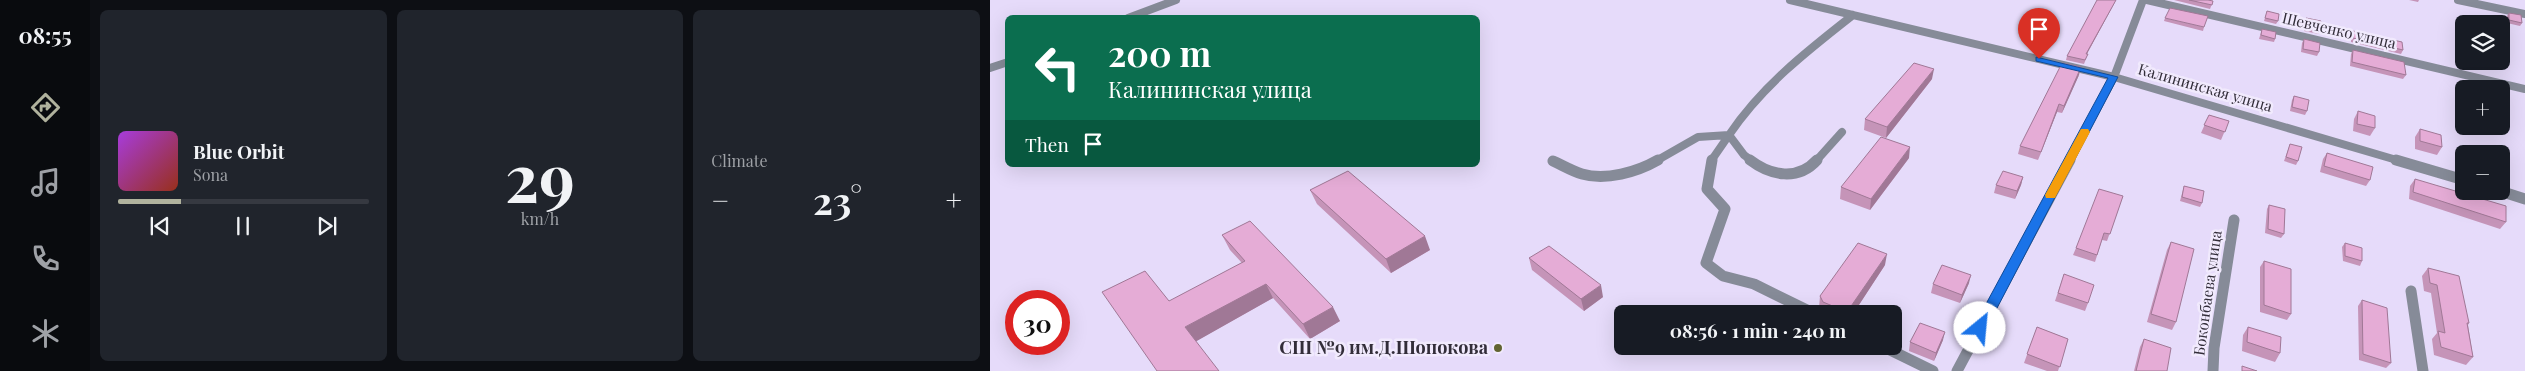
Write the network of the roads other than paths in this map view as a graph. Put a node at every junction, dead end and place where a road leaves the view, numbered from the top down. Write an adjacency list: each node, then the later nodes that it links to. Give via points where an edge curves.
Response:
1 (1176, 0): 7 (street)
2 (1790, 0): 8 (street, Калининская улица)
3 (2143, 0): 11 (street)
4 (2146, 0): 12 (street, Шевченко улица)
5 (2458, 0): 6 (street)
6 (2525, 14)
7 (1136, 15)
8 (1853, 15): 11 (street, Калининская улица); 14 (street, via 1743,112)
9 (1005, 63): 10 (street)
10 (990, 68)
11 (2114, 77): 16 (street, Калининская улица); 24 (street)
12 (2525, 89)
13 (1842, 132): 14 (street, via 1808,170 1785,175 1762,169 1744,155)
14 (1728, 135): 15 (street, via 1698,136 1648,166 1611,176 1583,174); 21 (street, via 1710,163 1707,189 1726,209 1706,263 1723,276 1754,284)
15 (1553, 161)
16 (2455, 177)
17 (2510, 194): 18 (street)
18 (2525, 199)
19 (2234, 220): 25 (street, Боконбаева улица)
20 (2411, 291): 26 (street)
21 (1797, 305)
22 (1900, 355): 23 (street)
23 (1933, 371)
24 (1957, 371)
25 (2213, 371)
26 (2423, 371)

